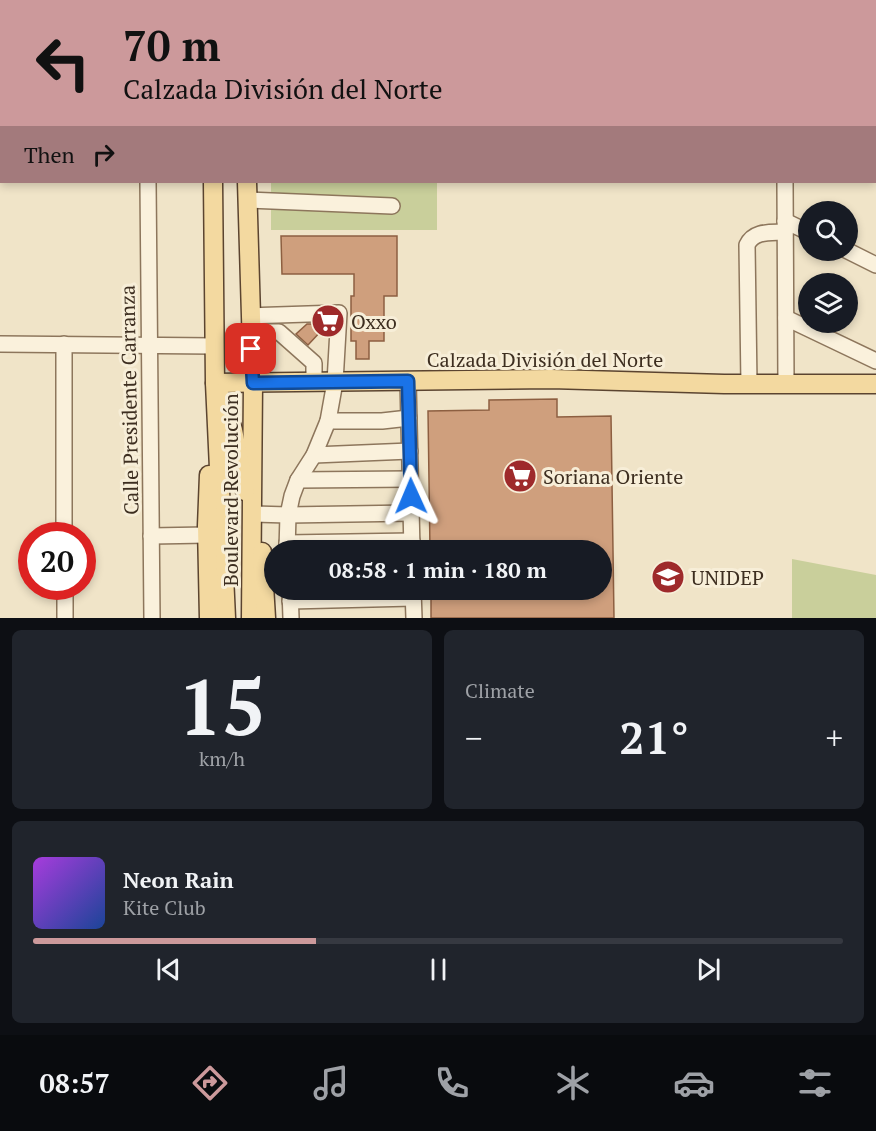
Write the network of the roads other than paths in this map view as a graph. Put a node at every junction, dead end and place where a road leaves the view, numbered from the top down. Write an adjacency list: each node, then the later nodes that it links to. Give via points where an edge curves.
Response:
1 (148, 183): 15 (street, Calle Presidente Carranza)
2 (213, 183): 16 (main road)
3 (247, 183): 5 (main road, Boulevard Revolución)
4 (785, 183): 7 (street)
5 (248, 200): 6 (street); 12 (main road, Boulevard Revolución)
6 (392, 206)
7 (785, 226): 8 (street); 11 (street); 23 (street, via 754,236 747,245)
8 (798, 229)
9 (858, 256): 10 (street)
10 (876, 265)
11 (786, 318): 17 (street); 24 (street)
12 (251, 324): 19 (street, via 279,332 314,363); 20 (street, via 339,313); 22 (main road, Boulevard Revolución)
13 (0, 344): 14 (street)
14 (64, 344): 15 (street); 36 (street)
15 (150, 346): 16 (street); 38 (street, Calle Presidente Carranza)
16 (214, 346): 21 (main road)
17 (876, 361)
18 (408, 381): 20 (main road, Calzada División del Norte); 23 (main road, Calzada División del Norte, via 551,379); 26 (street)
19 (314, 382): 20 (main road, Calzada División del Norte); 22 (main road, Calzada División del Norte)
20 (335, 382): 27 (street)
21 (214, 383): 22 (main road, Calzada División del Norte); 28 (main road); 34 (main road, via 229,415)
22 (253, 383): 34 (main road, Boulevard Revolución)
23 (749, 384): 24 (main road, Calzada División del Norte)
24 (786, 384): 25 (main road, Calzada División del Norte)
25 (876, 384)
26 (409, 418): 27 (street); 29 (street)
27 (328, 421): 30 (street)
28 (217, 432): 37 (main road, via 210,469); 47 (main road)
29 (410, 451): 30 (street); 31 (street)
30 (314, 455): 32 (street)
31 (410, 479): 32 (street); 33 (street)
32 (298, 480): 35 (street)
33 (411, 513): 35 (street); 40 (street)
34 (252, 514): 35 (street); 48 (main road, Boulevard Revolución); 49 (main road, via 261,543)
35 (288, 515): 39 (street)
36 (64, 522)
37 (207, 535): 38 (street); 46 (main road)
38 (151, 536): 45 (street, Calle Presidente Carranza)
39 (287, 540)
40 (412, 540)
41 (65, 600): 44 (street)
42 (290, 600): 50 (street)
43 (413, 600): 51 (street)
44 (65, 618)
45 (152, 618)
46 (209, 618)
47 (226, 618)
48 (251, 618)
49 (266, 618)
50 (291, 618)
51 (414, 618)

